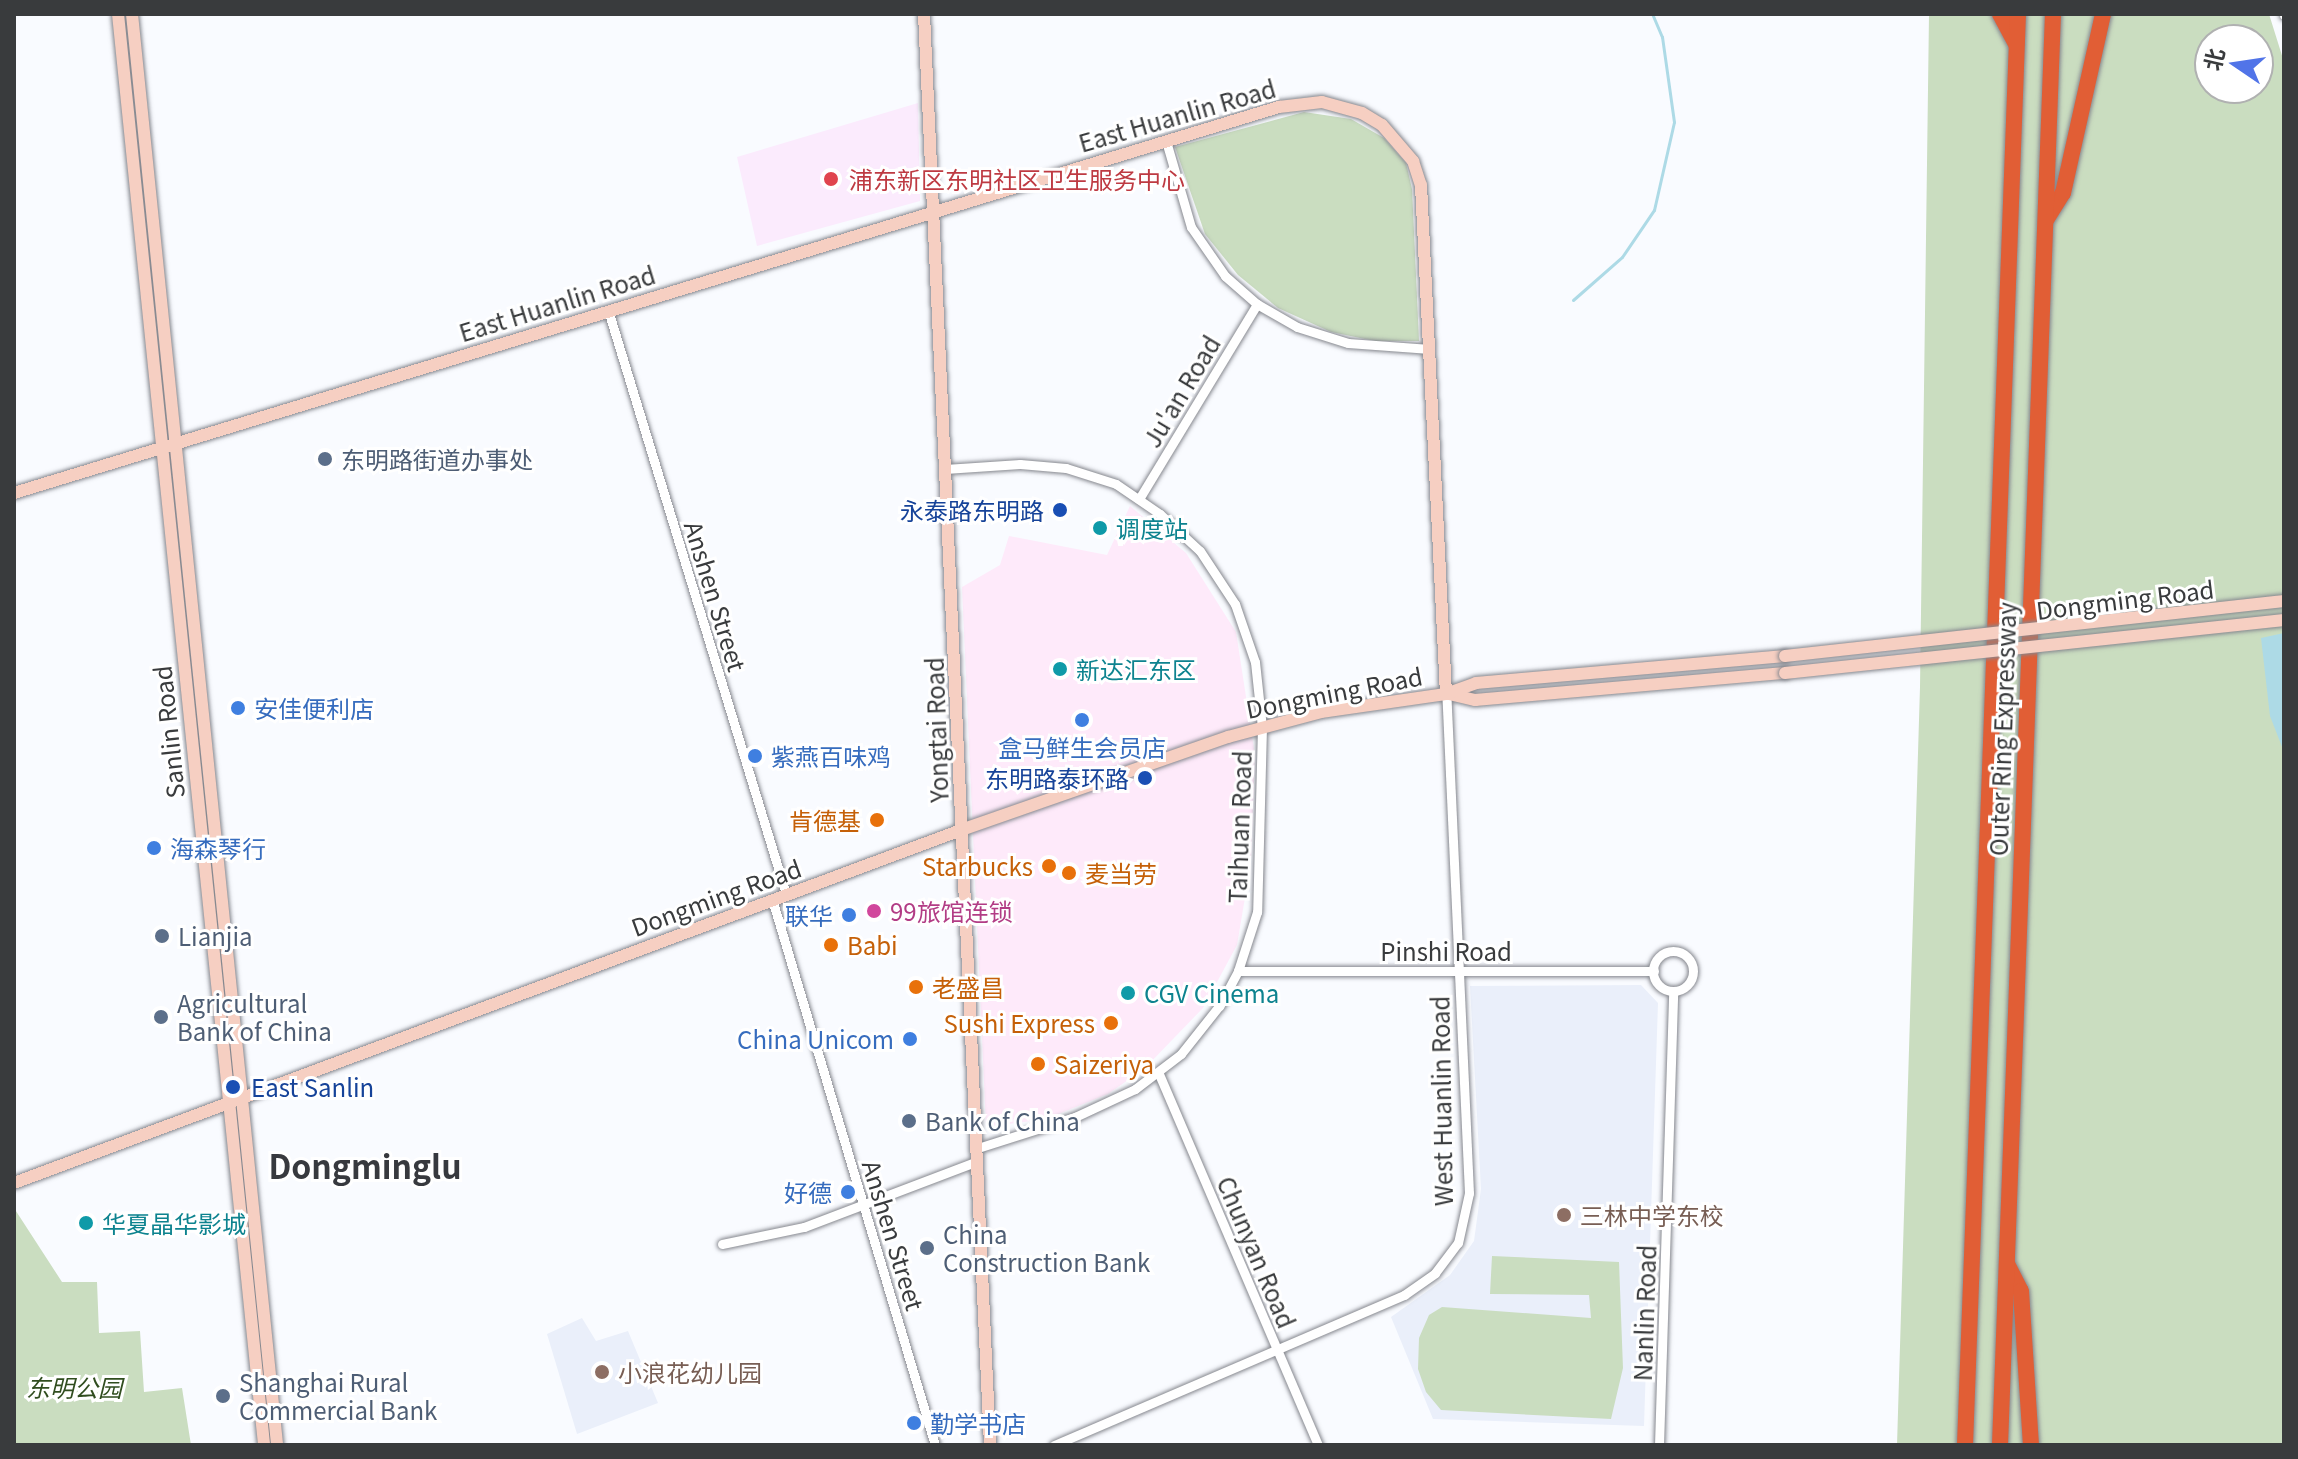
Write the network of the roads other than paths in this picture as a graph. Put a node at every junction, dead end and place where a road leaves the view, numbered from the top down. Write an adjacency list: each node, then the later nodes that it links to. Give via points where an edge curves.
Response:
1 (118, 14): 15 (main road, Sanlin Road)
2 (132, 14): 15 (main road, Sanlin Road)
3 (924, 14): 10 (main road, Yongtai Road)
4 (2000, 14): 8 (highway)
5 (2018, 14): 8 (highway, Outer Ring Expressway)
6 (2053, 14): 11 (highway, Outer Ring Expressway)
7 (2103, 14): 11 (highway, via 2063,193)
8 (2016, 45): 38 (highway, Outer Ring Expressway)
9 (1166, 141): 10 (main road, East Huanlin Road); 12 (street, via 1191,227 1225,276); 14 (main road, East Huanlin Road, via 1301,103 1342,105 1382,125 1413,161 1421,185)
10 (933, 212): 13 (main road, East Huanlin Road); 16 (main road, Yongtai Road)
11 (2045, 222): 36 (highway, Outer Ring Expressway)
12 (1257, 304): 14 (street, via 1297,327 1348,343); 18 (street, Ju'an Road)
13 (608, 310): 15 (main road, East Huanlin Road); 24 (street, Anshen Street)
14 (1430, 349): 21 (main road, East Huanlin Road)
15 (169, 446): 17 (main road, East Huanlin Road); 31 (main road, Sanlin Road)
16 (945, 469): 18 (street, Taihuan Road, via 1057,467 1089,474); 23 (main road, Yongtai Road)
17 (14, 493)
18 (1139, 499): 22 (street, Taihuan Road, via 1200,551 1235,604 1255,662)
19 (2284, 601): 21 (main road, Dongming Road, bridge, via 1785,656 1476,683)
20 (2284, 620): 21 (main road, Dongming Road, bridge, via 1785,673 1475,700)
21 (1446, 694): 22 (main road, Dongming Road); 26 (street, West Huanlin Road)
22 (1262, 727): 23 (main road, Dongming Road, via 1139,764); 27 (street, Taihuan Road, via 1262,873 1257,912)
23 (961, 830): 24 (main road, Dongming Road); 32 (main road, Yongtai Road)
24 (786, 894): 25 (main road, Dongming Road)
25 (772, 899): 31 (main road, Dongming Road); 34 (street, Anshen Street)
26 (1458, 970): 27 (street, Pinshi Road); 28 (street, Pinshi Road); 37 (street, West Huanlin Road, via 1469,1193 1458,1243 1435,1273 1404,1295)
27 (1238, 971): 30 (street, Taihuan Road, via 1202,1032)
28 (1654, 971): 29 (street, via 1659,985); 29 (street, via 1665,953 1687,957 1692,979)
29 (1673, 991): 45 (street, Nanlin Road)
30 (1159, 1074): 32 (street, Taihuan Road, via 1075,1117); 37 (street, Chunyan Road)
31 (235, 1100): 33 (main road, Dongming Road); 39 (main road, Sanlin Road); 40 (main road, Sanlin Road)
32 (975, 1155): 34 (street, Taihuan Road); 42 (main road, Yongtai Road)
33 (14, 1183)
34 (864, 1205): 35 (street, Taihuan Road, via 783,1233); 41 (street, Anshen Street)
35 (722, 1244)
36 (2006, 1263): 46 (highway, Outer Ring Expressway); 47 (highway, via 2021,1291)
37 (1277, 1350): 43 (street, West Huanlin Road); 44 (street, Chunyan Road)
38 (1963, 1442)
39 (264, 1445)
40 (277, 1445)
41 (935, 1445)
42 (990, 1445)
43 (1054, 1445)
44 (1318, 1445)
45 (1659, 1445)
46 (2000, 1445)
47 (2031, 1445)

